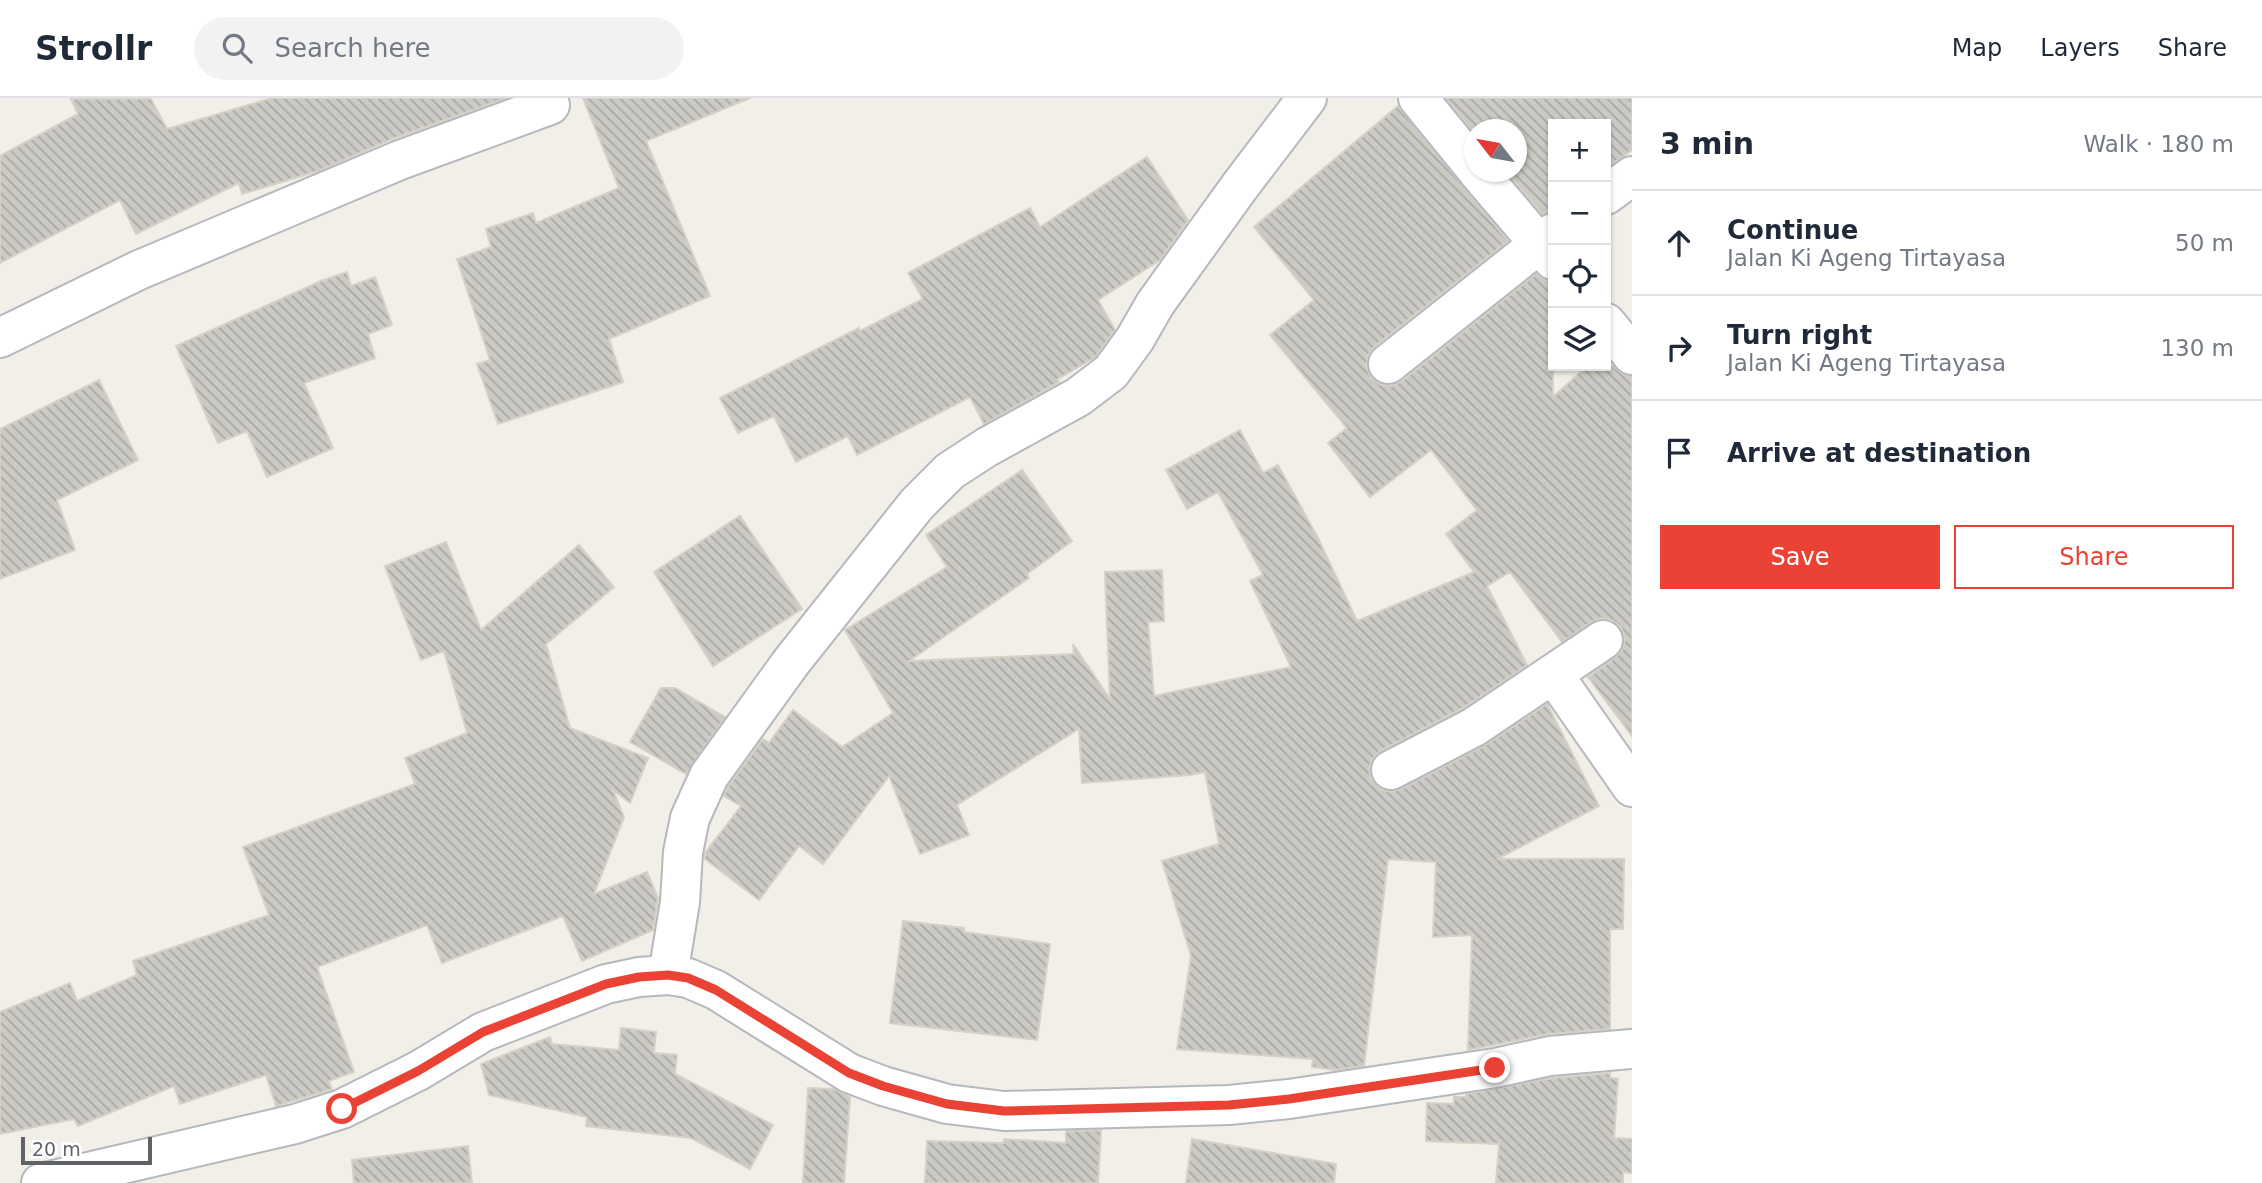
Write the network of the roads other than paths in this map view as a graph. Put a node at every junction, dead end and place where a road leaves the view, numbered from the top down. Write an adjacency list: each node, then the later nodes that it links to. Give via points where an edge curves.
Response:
1 (1307, 98): 18 (street, via 1155,304 1111,372 1078,397 950,471 917,503 792,661 709,776 690,818)
2 (1418, 98): 4 (street)
3 (550, 105): 11 (street, via 400,160 164,259)
4 (1464, 155)
5 (1632, 176): 7 (street)
6 (1488, 182): 8 (street)
7 (1611, 191)
8 (1548, 244)
9 (1548, 246): 13 (street)
10 (1611, 329): 12 (street)
11 (0, 338)
12 (1632, 355)
13 (1388, 364)
14 (1603, 640): 15 (street)
15 (1553, 674): 16 (street, via 1474,727); 17 (street)
16 (1391, 769)
17 (1632, 787)
18 (668, 975): 19 (street, via 716,990 849,1073 947,1104 1004,1111 1229,1105 1495,1068 1550,1056); 20 (street, via 606,984 483,1032 342,1109)
19 (1632, 1049)
20 (41, 1183)

